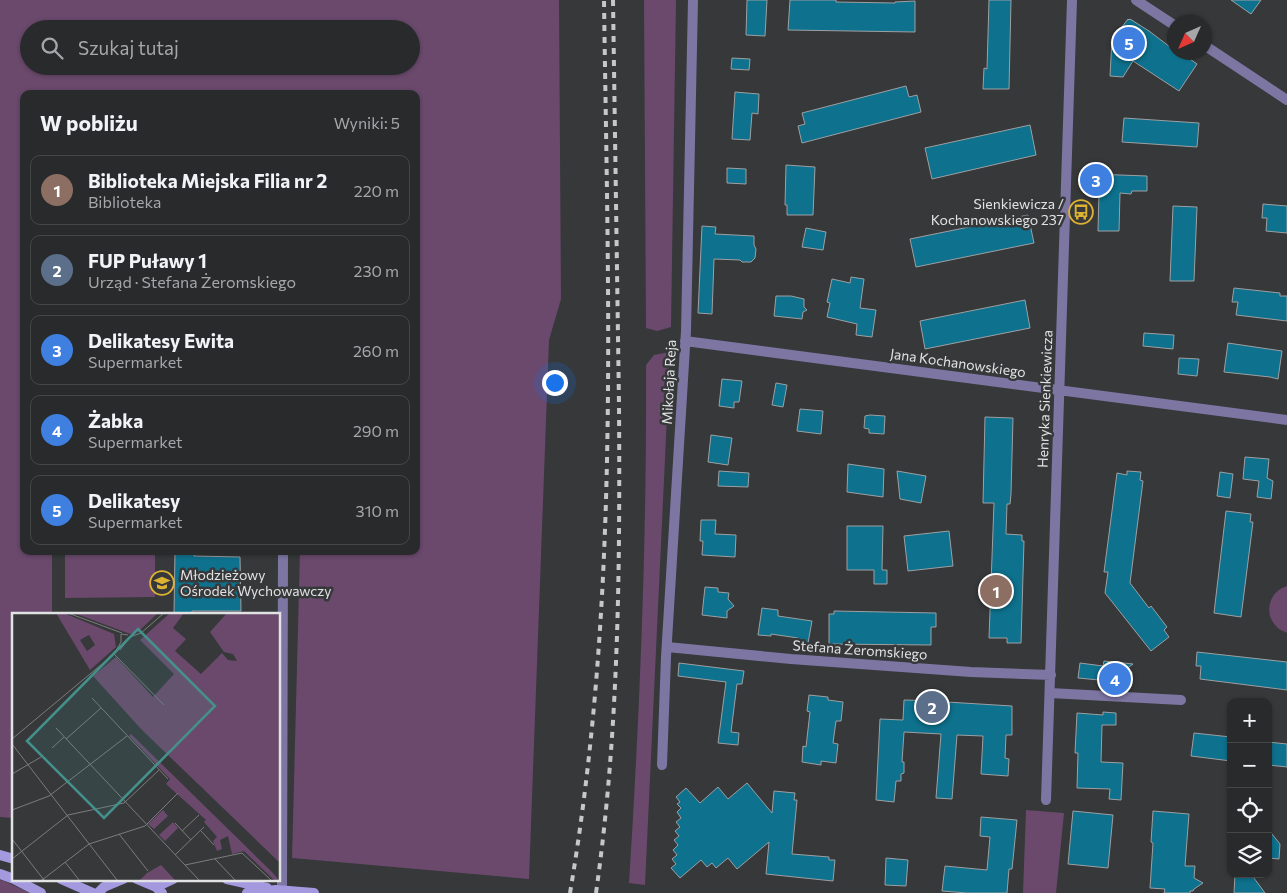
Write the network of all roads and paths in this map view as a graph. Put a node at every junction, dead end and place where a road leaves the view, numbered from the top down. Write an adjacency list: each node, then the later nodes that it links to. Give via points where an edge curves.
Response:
1 (693, 0): 7 (street, Mikołaja Reja)
2 (1072, 0): 8 (street, Henryka Sienkiewicza)
3 (1136, 0): 4 (street)
4 (1167, 20)
5 (1212, 50): 6 (street)
6 (1287, 100)
7 (685, 341): 8 (street, Jana Kochanowskiego); 11 (street, Mikołaja Reja)
8 (1059, 390): 9 (street, Jana Kochanowskiego); 12 (street, Henryka Sienkiewicza)
9 (1287, 420)
10 (283, 555): 17 (street)
11 (667, 647): 12 (street, Stefana Żeromskiego, via 791,659); 15 (street, Mikołaja Reja)
12 (1051, 676): 13 (street, Henryka Sienkiewicza)
13 (1050, 693): 14 (street); 16 (street, Henryka Sienkiewicza)
14 (1181, 700)
15 (662, 765)
16 (1046, 800)
17 (280, 805)
18 (0, 874): 19 (main road)
19 (12, 878)
20 (16, 880): 29 (main road)
21 (64, 880): 30 (main road)
22 (121, 880): 31 (main road)
23 (139, 880): 27 (main road)
24 (172, 880): 27 (main road)
25 (232, 880): 28 (main road)
26 (279, 880): 28 (street)
27 (159, 890)
28 (279, 890): 32 (main road); 33 (main road)
29 (41, 893)
30 (93, 893)
31 (98, 893)
32 (247, 893)
33 (314, 893)

